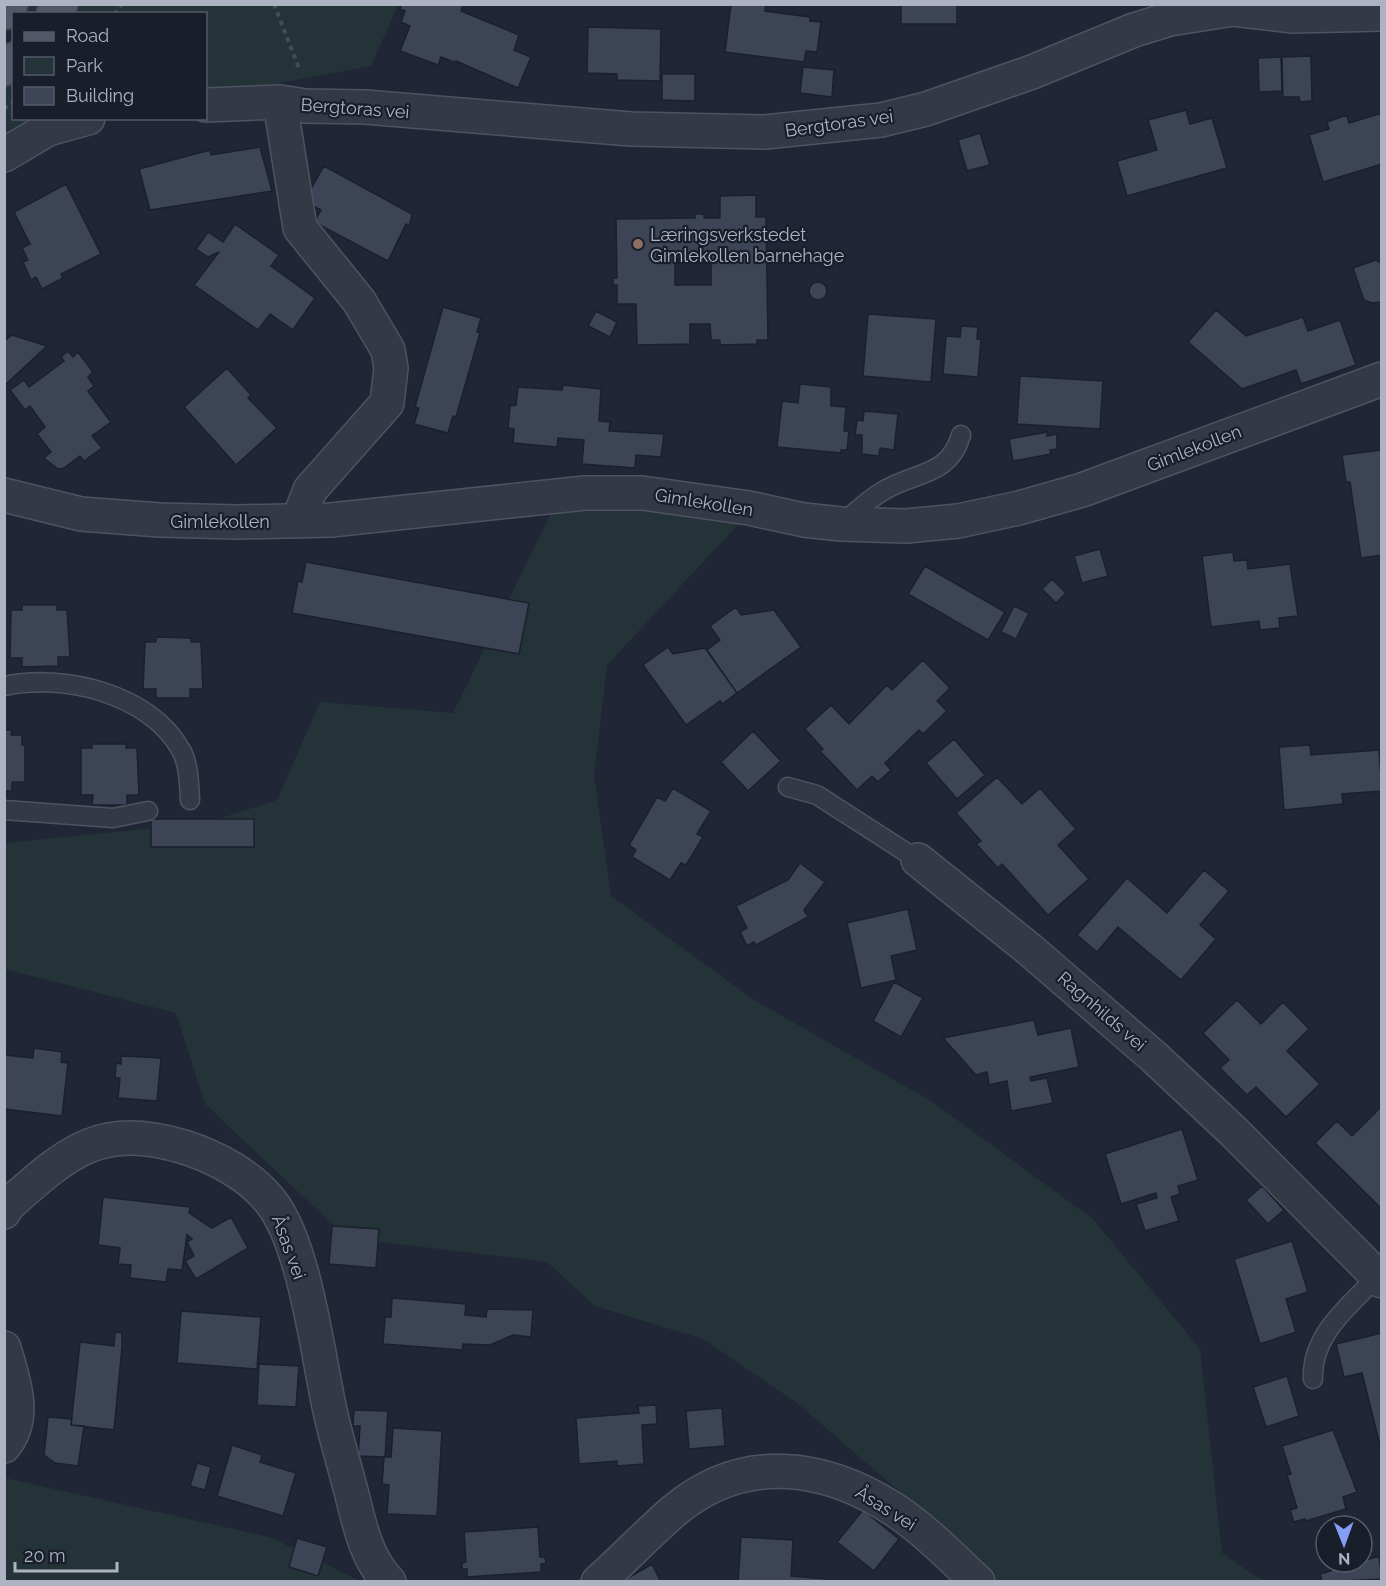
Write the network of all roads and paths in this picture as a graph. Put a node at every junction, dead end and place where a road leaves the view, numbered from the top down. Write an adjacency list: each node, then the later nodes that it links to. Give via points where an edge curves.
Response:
1 (11, 4): 3 (main road)
2 (274, 4): 5 (path, via 298,62)
3 (4, 13)
4 (1382, 14): 5 (street, Bergtoras vei, via 1293,16 1233,9 1170,20 926,109 880,120 765,132 631,129)
5 (293, 104): 6 (street, Bergtoras vei); 12 (street, Bergtoras vei, via 300,228 359,301 388,350 391,368 387,403 310,490)
6 (207, 105)
7 (81, 120): 8 (street, via 48,129)
8 (4, 155)
9 (1382, 379): 13 (street, Gimlekollen, via 1144,468 1019,508 958,521 906,526)
10 (961, 435): 13 (lane, via 956,452 947,463 883,491)
11 (4, 495): 12 (street, Gimlekollen, via 81,514 160,520)
12 (298, 521): 13 (street, Gimlekollen, via 585,493 642,493)
13 (841, 525)
14 (4, 686): 16 (lane, via 36,683 91,689 146,711 164,726 182,751)
15 (788, 787): 19 (lane, Ragnhilds vei, via 816,795)
16 (190, 800)
17 (4, 810): 18 (lane, via 113,818)
18 (148, 811)
19 (918, 860): 21 (street, Ragnhilds vei, via 1154,1057)
20 (5, 1208): 25 (street, Åsas vei, via 54,1164 105,1139 140,1137 188,1148 226,1165 252,1183 272,1203 294,1251 364,1540)
21 (1379, 1279): 23 (lane, via 1334,1320 1317,1348)
22 (4, 1348): 24 (street, via 17,1399 16,1424)
23 (1313, 1379)
24 (4, 1446)
25 (389, 1581)
26 (598, 1581): 27 (street, Åsas vei, via 676,1509 709,1488 761,1470 826,1477 861,1490 905,1517)
27 (978, 1581)

